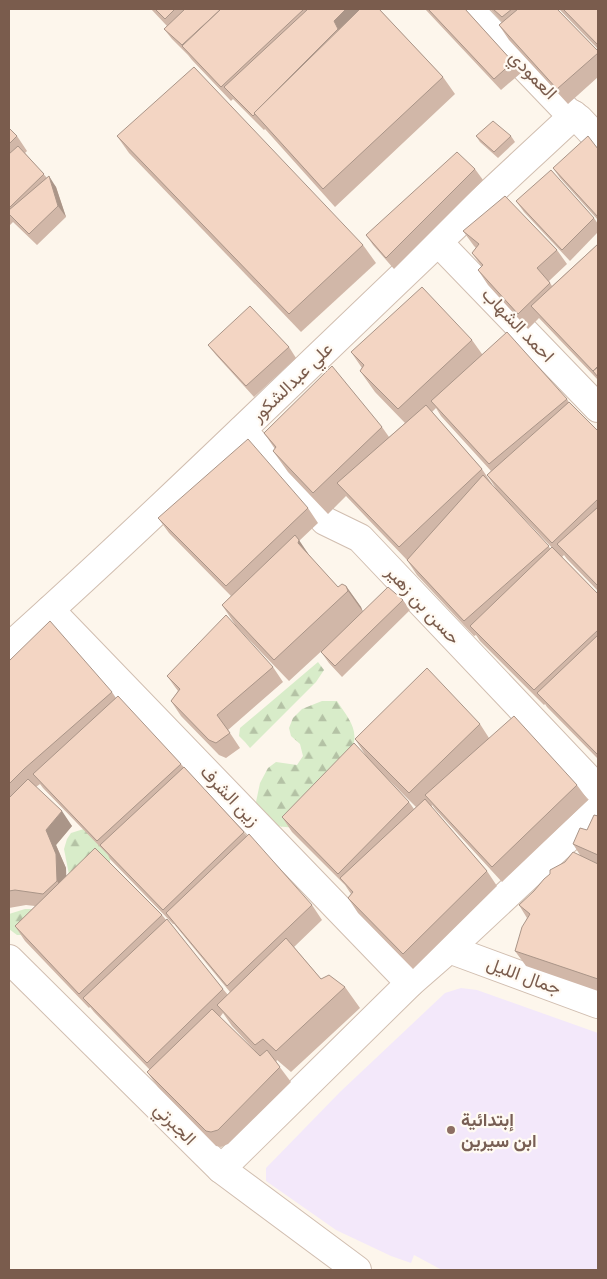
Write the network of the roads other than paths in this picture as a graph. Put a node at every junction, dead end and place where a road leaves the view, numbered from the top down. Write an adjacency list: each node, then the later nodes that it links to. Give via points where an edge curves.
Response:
1 (469, 9): 2 (street, العمودي)
2 (574, 115): 3 (street, العمودي); 4 (street, علي عبدالشكور)
3 (598, 137)
4 (438, 242): 5 (street, احمد الشهاب); 6 (street, علي عبدالشكور)
5 (598, 408)
6 (242, 430): 7 (street, علي عبدالشكور); 9 (street, حسن بن زهير, via 326,521 360,538)
7 (50, 610): 8 (street, علي عبدالشكور); 13 (street, زين الشرف)
8 (9, 647)
9 (598, 789)
10 (598, 810): 11 (street)
11 (449, 948): 13 (street); 14 (street, جمال الليل)
12 (9, 959): 15 (street, الجبرتي)
13 (410, 983): 15 (street)
14 (598, 1004)
15 (220, 1169): 16 (street, الجبرتي)
16 (357, 1270)

